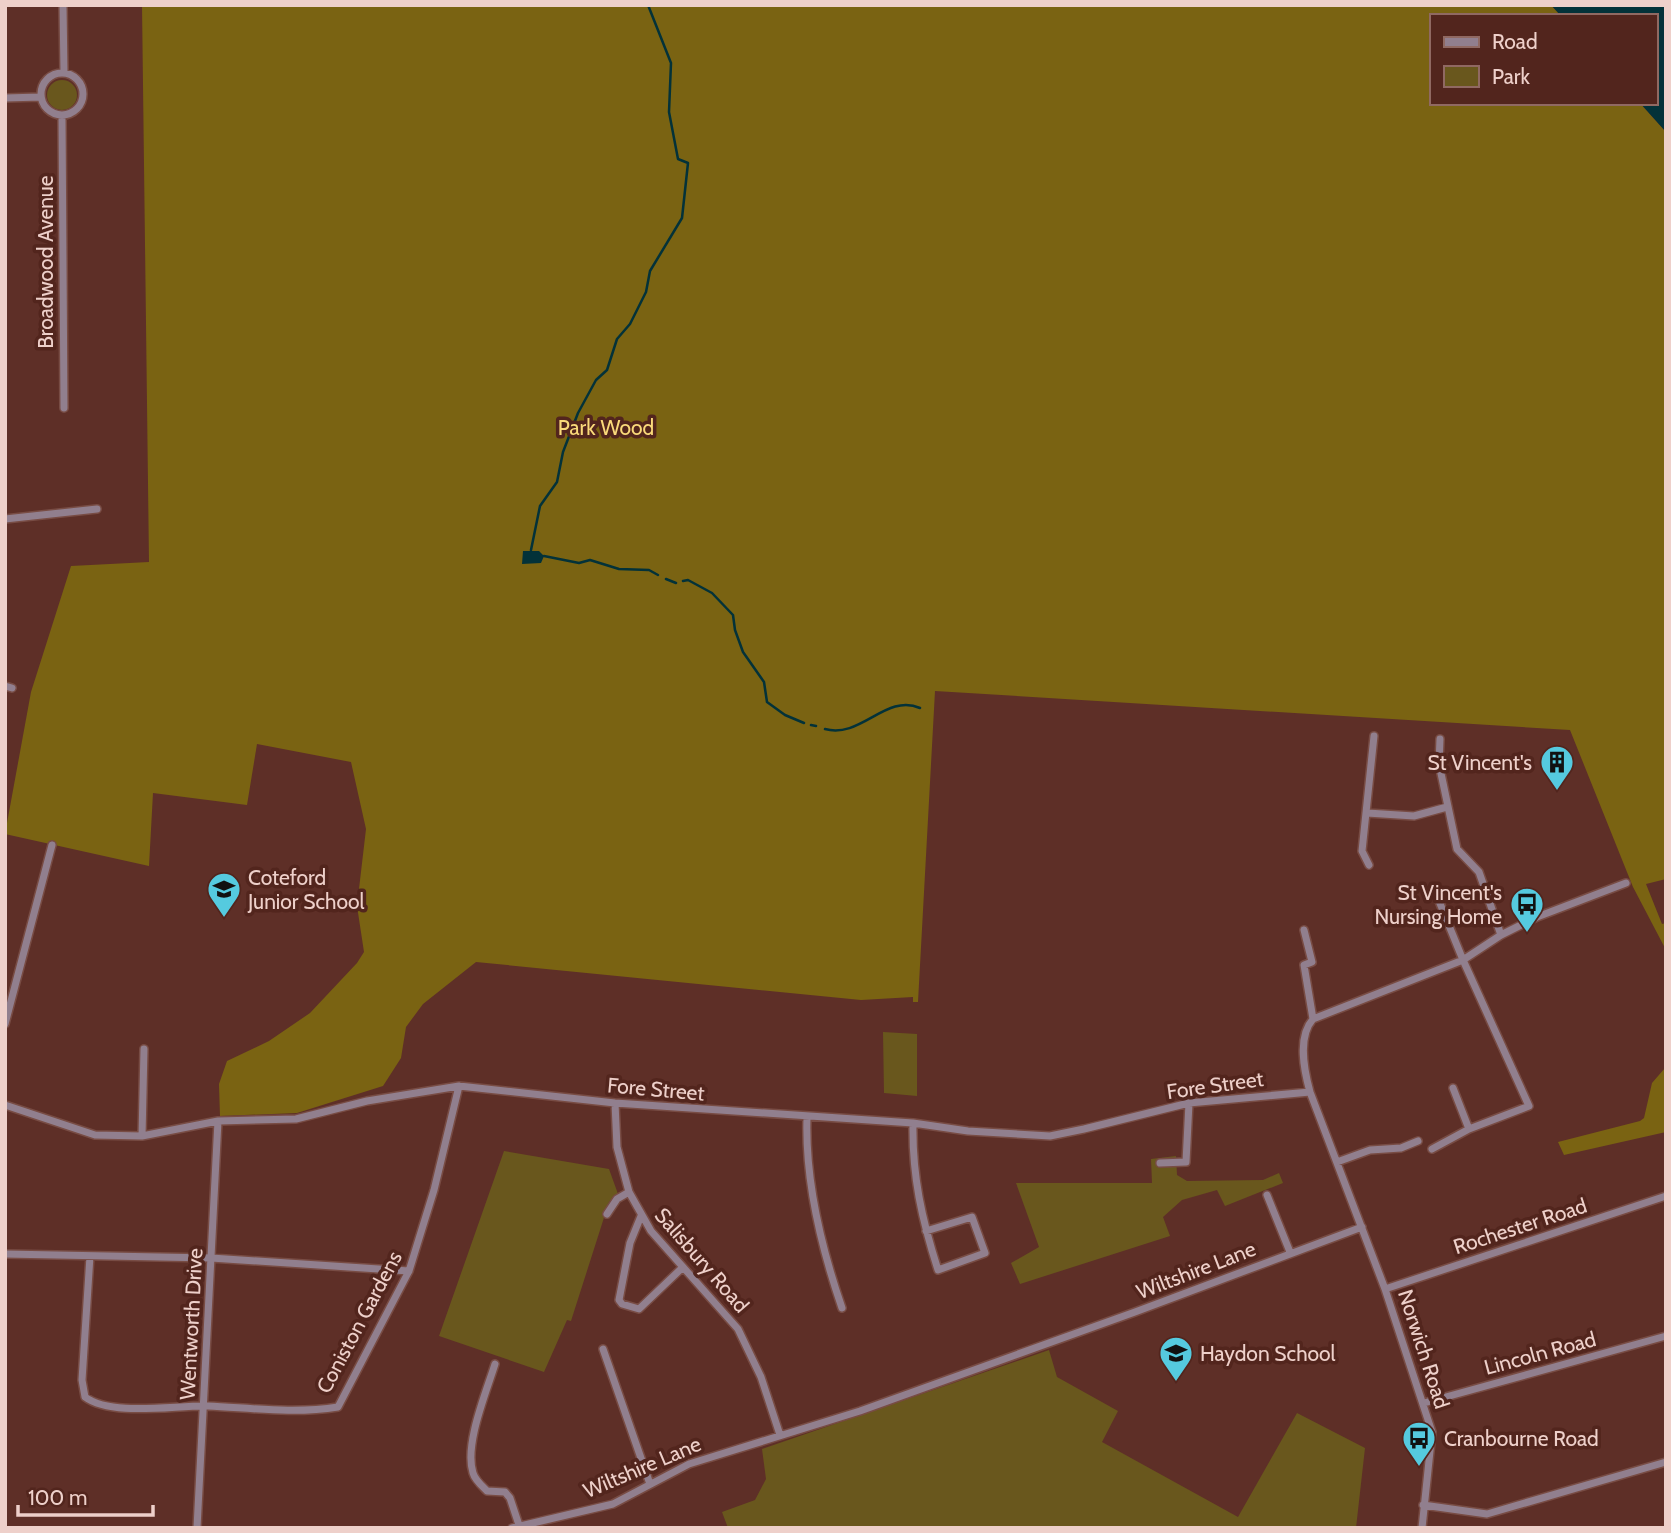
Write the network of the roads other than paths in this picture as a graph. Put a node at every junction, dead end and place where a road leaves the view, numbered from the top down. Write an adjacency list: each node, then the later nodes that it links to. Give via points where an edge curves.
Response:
1 (63, 5): 2 (street)
2 (64, 73): 3 (street, via 50,76); 5 (street, via 79,80 83,95 78,109)
3 (41, 97): 4 (street); 5 (street, via 47,110)
4 (5, 98)
5 (62, 116): 6 (street, Broadwood Avenue)
6 (64, 408)
7 (97, 509): 8 (street)
8 (5, 519)
9 (1374, 736): 12 (street)
10 (1440, 739): 11 (street)
11 (1447, 807): 12 (street, via 1414,816); 18 (street, via 1457,849 1479,873)
12 (1367, 813): 14 (street, via 1362,851)
13 (52, 845): 21 (street)
14 (1369, 865)
15 (1626, 883): 18 (street)
16 (1439, 901): 19 (street)
17 (1304, 930): 20 (street, via 1312,962 1304,965)
18 (1502, 935): 19 (street)
19 (1463, 960): 20 (street); 32 (street, via 1529,1107)
20 (1313, 1019): 25 (street, via 1304,1038)
21 (5, 1024)
22 (144, 1049): 33 (street)
23 (459, 1086): 26 (street, Fore Street); 30 (street, Fore Street, via 367,1101 296,1119); 50 (street, Coniston Gardens)
24 (1453, 1088): 32 (street)
25 (1310, 1091): 27 (street, Fore Street); 36 (street)
26 (615, 1103): 29 (street, Fore Street); 38 (street, Salisbury Road, via 617,1147)
27 (1189, 1103): 31 (street, Fore Street, via 1049,1136); 37 (street, via 1186,1162)
28 (5, 1105): 33 (street, Fore Street, via 95,1135)
29 (807, 1118): 31 (street, Fore Street); 52 (street, via 806,1147 817,1215)
30 (218, 1121): 33 (street, Fore Street); 48 (street, Wentworth Drive)
31 (914, 1123): 44 (street, via 918,1199)
32 (1469, 1129): 35 (street)
33 (142, 1136)
34 (1418, 1141): 36 (street)
35 (1432, 1149)
36 (1337, 1162): 43 (street)
37 (1160, 1163)
38 (629, 1192): 41 (street, via 617,1199); 42 (street, Salisbury Road)
39 (1267, 1195): 45 (street)
40 (1666, 1196): 51 (street, Rochester Road)
41 (607, 1214)
42 (641, 1216): 49 (street, Salisbury Road); 49 (street, via 630,1243 622,1304 639,1309)
43 (1362, 1227): 45 (street, Wiltshire Lane); 51 (street, Norwich Road)
44 (926, 1231): 44 (street, via 972,1217 985,1253 938,1270)
45 (1290, 1252): 58 (street, Wiltshire Lane, via 860,1411)
46 (5, 1254): 47 (street)
47 (90, 1256): 48 (street); 57 (street, via 82,1380 85,1397 95,1404 147,1409)
48 (211, 1258): 50 (street); 57 (street, Wentworth Drive)
49 (682, 1268): 58 (street, Salisbury Road, via 738,1329 761,1377)
50 (409, 1271): 57 (street, Coniston Gardens, via 338,1407 308,1412)
51 (1385, 1289): 56 (street, Norwich Road)
52 (842, 1308)
53 (1666, 1336): 56 (street, Lincoln Road)
54 (603, 1349): 60 (street)
55 (495, 1364): 62 (street, via 470,1456 474,1476 487,1491 505,1492 510,1498)
56 (1424, 1403): 61 (street, Norwich Road, via 1432,1432)
57 (204, 1406): 63 (street, Wentworth Drive)
58 (780, 1435): 60 (street, Wiltshire Lane, via 689,1464)
59 (1666, 1462): 61 (street, via 1486,1514)
60 (650, 1484): 62 (street, Wiltshire Lane, via 612,1504)
61 (1423, 1505): 64 (street, Norwich Road)
62 (515, 1526)
63 (198, 1528)
64 (1422, 1528)

